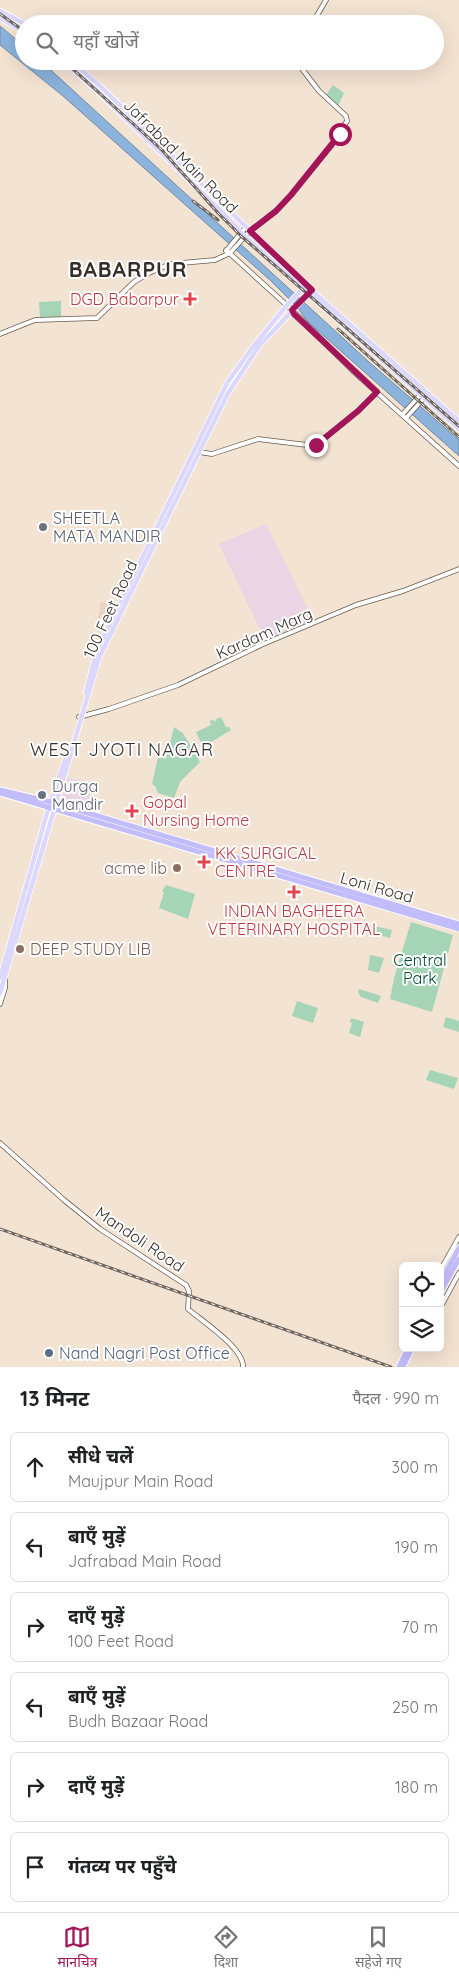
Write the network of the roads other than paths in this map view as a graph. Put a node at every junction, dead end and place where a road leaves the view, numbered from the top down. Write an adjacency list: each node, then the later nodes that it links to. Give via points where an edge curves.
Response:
1 (326, 0): 4 (street)
2 (0, 11): 3 (main road)
3 (5, 14): 5 (main road); 6 (main road)
4 (317, 15)
5 (1, 18): 7 (main road)
6 (15, 19)
7 (15, 27)
8 (73, 70): 12 (main road, Jafrabad Main Road)
9 (81, 70): 11 (main road, Jafrabad Main Road)
10 (303, 70): 11 (street, via 319,91 346,116 347,121 291,195 276,211)
11 (248, 229): 12 (street); 14 (main road, Jafrabad Main Road)
12 (243, 235): 13 (street); 14 (main road, Jafrabad Main Road)
13 (228, 252): 16 (street); 18 (street, via 211,260 170,264 149,273 134,282 97,318 34,320)
14 (305, 286): 15 (main road, Jafrabad Main Road); 16 (main road, 100 Feet Road)
15 (310, 291): 17 (main road, 100 Feet Road); 20 (main road, Jafrabad Main Road); 22 (main road, Jafrabad Main Road)
16 (286, 305): 17 (street); 26 (main road, 100 Feet Road, via 227,383)
17 (292, 310): 19 (street); 24 (main road, 100 Feet Road, via 259,346 227,394)
18 (0, 334)
19 (377, 392): 21 (street); 24 (street, via 315,446 258,439 212,454)
20 (423, 395): 21 (street); 23 (main road, Jafrabad Main Road)
21 (404, 417): 25 (street)
22 (459, 421)
23 (459, 429)
24 (199, 452): 26 (main road, 100 Feet Road)
25 (459, 466)
26 (150, 547): 28 (main road, 100 Feet Road, via 99,658)
27 (459, 569): 28 (street, Kardam Marg, via 356,605 178,685)
28 (80, 717): 30 (main road, 100 Feet Road)
29 (0, 792): 30 (highway, Loni Road)
30 (52, 806): 31 (highway, Loni Road); 32 (highway, Loni Road); 33 (main road, 100 Feet Road)
31 (459, 924)
32 (459, 929)
33 (2, 974): 34 (main road); 35 (street, 100 Feet Road, via 4,988)
34 (0, 992)
35 (0, 1004)
36 (0, 1143): 47 (street, Mandoli Road, via 90,1221 186,1285 189,1288 189,1310 235,1350 243,1361)
37 (459, 1237): 40 (street)
38 (459, 1248): 42 (highway)
39 (459, 1259): 43 (highway)
40 (444, 1264)
41 (459, 1273): 44 (street)
42 (444, 1275)
43 (444, 1287)
44 (441, 1307)
45 (406, 1352): 48 (highway)
46 (410, 1352): 49 (highway)
47 (243, 1367)
48 (398, 1367)
49 (403, 1367)

